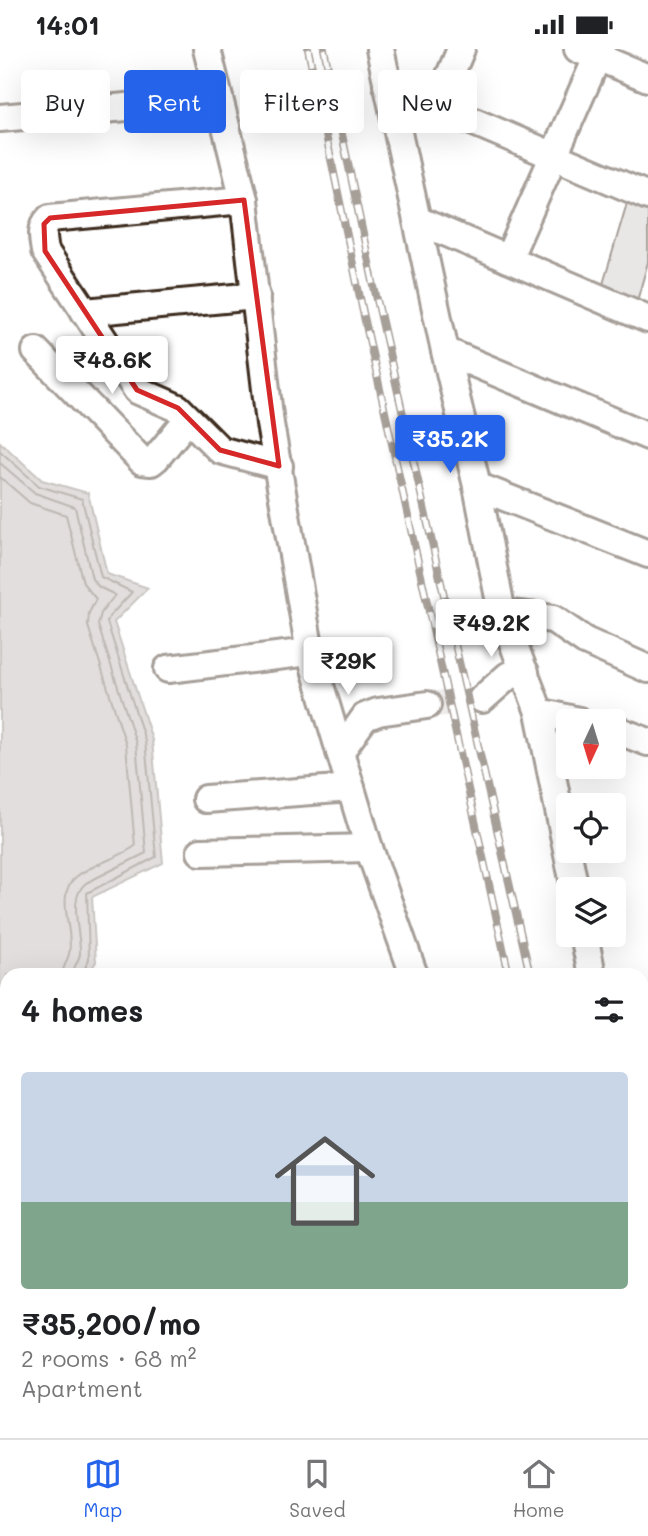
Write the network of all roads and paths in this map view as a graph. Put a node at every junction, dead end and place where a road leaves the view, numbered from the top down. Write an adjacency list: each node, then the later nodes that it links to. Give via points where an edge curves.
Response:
1 (207, 49): 5 (street)
2 (380, 49): 6 (street)
3 (461, 49): 7 (street)
4 (592, 52): 8 (street); 14 (street)
5 (212, 70)
6 (384, 70)
7 (452, 70)
8 (648, 78)
9 (124, 108): 10 (street)
10 (0, 118)
11 (477, 123): 14 (street)
12 (226, 128): 16 (street)
13 (398, 133): 17 (street)
14 (552, 155): 15 (street); 18 (street)
15 (648, 196)
16 (244, 199): 19 (street); 20 (street, via 50,218 42,232 45,251)
17 (417, 221): 18 (street); 23 (street)
18 (508, 259): 21 (street)
19 (256, 296): 20 (street); 26 (street)
20 (85, 312): 24 (street, via 137,390 172,404)
21 (648, 319)
22 (36, 351): 24 (street, via 142,461 156,458)
23 (445, 351): 25 (street); 27 (street)
24 (188, 419): 26 (street, via 220,450)
25 (648, 436)
26 (279, 466): 30 (street)
27 (477, 486): 28 (street); 29 (street)
28 (648, 554)
29 (502, 613): 32 (street, via 553,619 585,641); 33 (street)
30 (310, 652): 31 (street); 40 (street)
31 (168, 669)
32 (648, 669)
33 (525, 672): 34 (street, via 508,676); 36 (street)
34 (482, 699)
35 (427, 705): 40 (street, via 365,717)
36 (539, 712): 37 (street); 45 (street)
37 (556, 716)
38 (626, 734): 39 (street)
39 (648, 742)
40 (340, 752): 41 (street)
41 (351, 788): 42 (street); 43 (street)
42 (206, 799)
43 (369, 848): 44 (street); 47 (street)
44 (201, 852)
45 (573, 877)
46 (586, 947): 48 (street)
47 (412, 968)
48 (591, 968)

